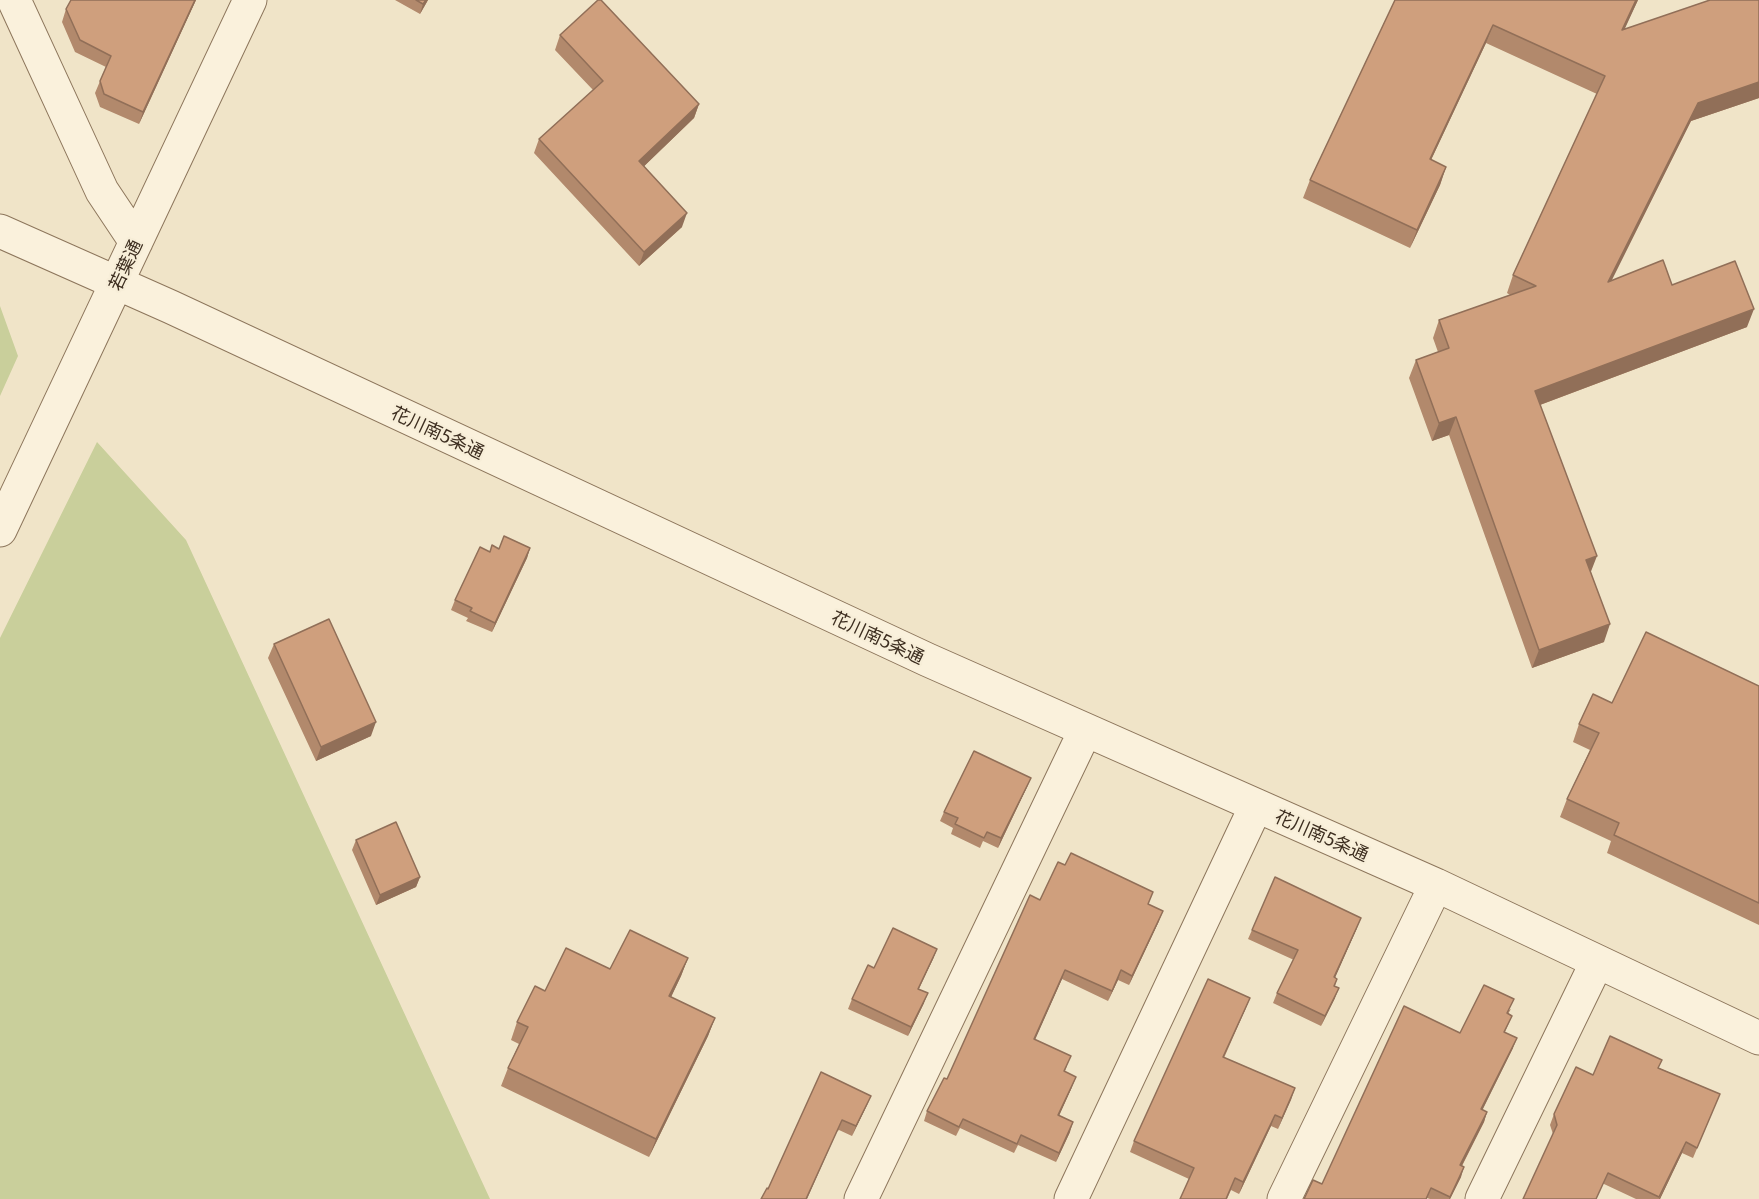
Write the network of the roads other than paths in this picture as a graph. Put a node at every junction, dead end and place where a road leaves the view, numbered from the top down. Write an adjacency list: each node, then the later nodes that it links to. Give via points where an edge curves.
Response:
1 (14, 0): 4 (street, via 102,190)
2 (250, 0): 4 (street, 若葉通)
3 (0, 231): 5 (street, 花川南5条通)
4 (136, 242): 5 (street, 若葉通)
5 (117, 283): 6 (street, 若葉通); 7 (street, 花川南5条通)
6 (0, 530)
7 (1085, 731): 8 (street, 花川南5条通); 12 (street)
8 (1256, 807): 9 (street, 花川南5条通); 13 (street)
9 (1436, 885): 10 (street, 花川南5条通); 14 (street)
10 (1597, 962): 11 (street, 花川南5条通); 15 (street)
11 (1759, 1038)
12 (869, 1196)
13 (1071, 1199)
14 (1284, 1199)
15 (1482, 1199)

